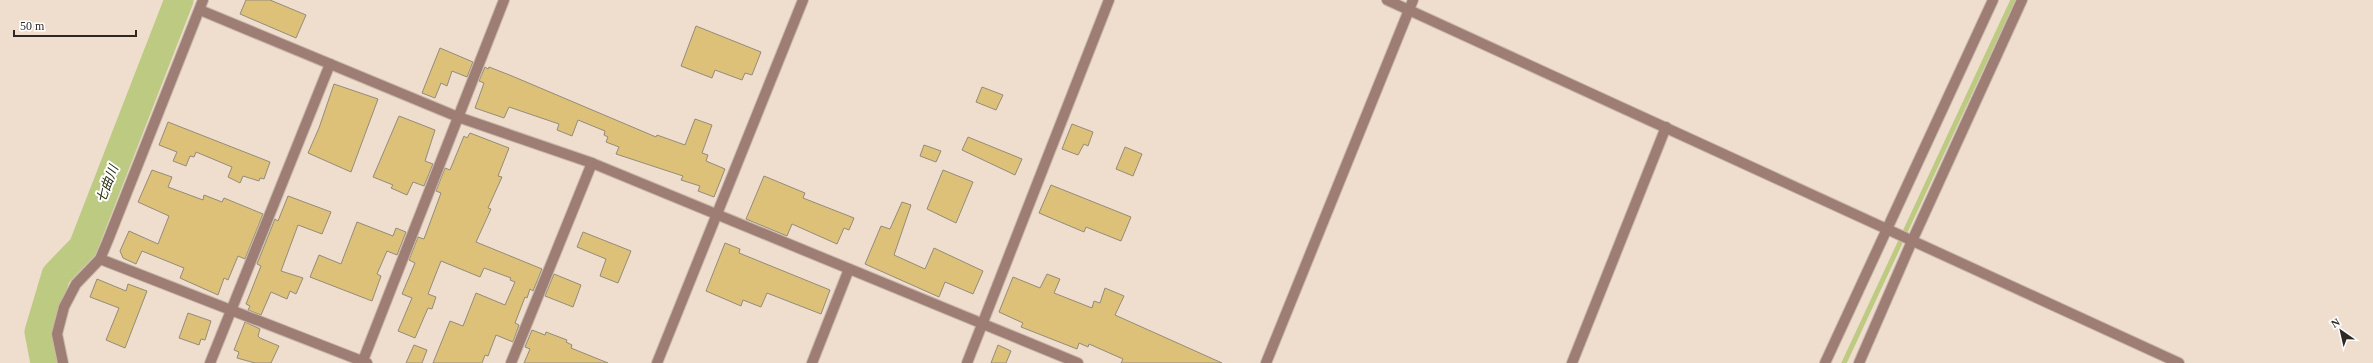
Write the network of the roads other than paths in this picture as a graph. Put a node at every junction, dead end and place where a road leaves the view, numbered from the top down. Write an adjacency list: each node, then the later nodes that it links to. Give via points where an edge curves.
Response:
1 (504, 0): 11 (street)
2 (803, 0): 14 (street)
3 (1109, 0): 20 (street)
4 (1387, 0): 9 (street)
5 (1413, 0): 9 (street)
6 (1993, 0): 15 (street)
7 (2022, 0): 16 (street)
8 (202, 5): 10 (street); 17 (street)
9 (1409, 10): 12 (street); 29 (street)
10 (330, 64): 11 (street); 19 (street)
11 (458, 117): 13 (street); 21 (street)
12 (1666, 127): 15 (street); 30 (street)
13 (592, 163): 14 (street); 24 (street)
14 (717, 214): 18 (street); 25 (street)
15 (1886, 229): 16 (street); 31 (street)
16 (1912, 241): 32 (street); 33 (street)
17 (100, 259): 19 (street); 22 (street, via 76,284 64,307 57,334)
18 (849, 269): 20 (street); 26 (street)
19 (231, 311): 21 (street); 23 (street)
20 (983, 324): 27 (street); 28 (street)
21 (364, 362)
22 (63, 363)
23 (210, 363)
24 (511, 363)
25 (657, 363)
26 (812, 363)
27 (967, 363)
28 (1078, 363)
29 (1266, 363)
30 (1572, 363)
31 (1825, 363)
32 (1858, 363)
33 (2178, 363)

